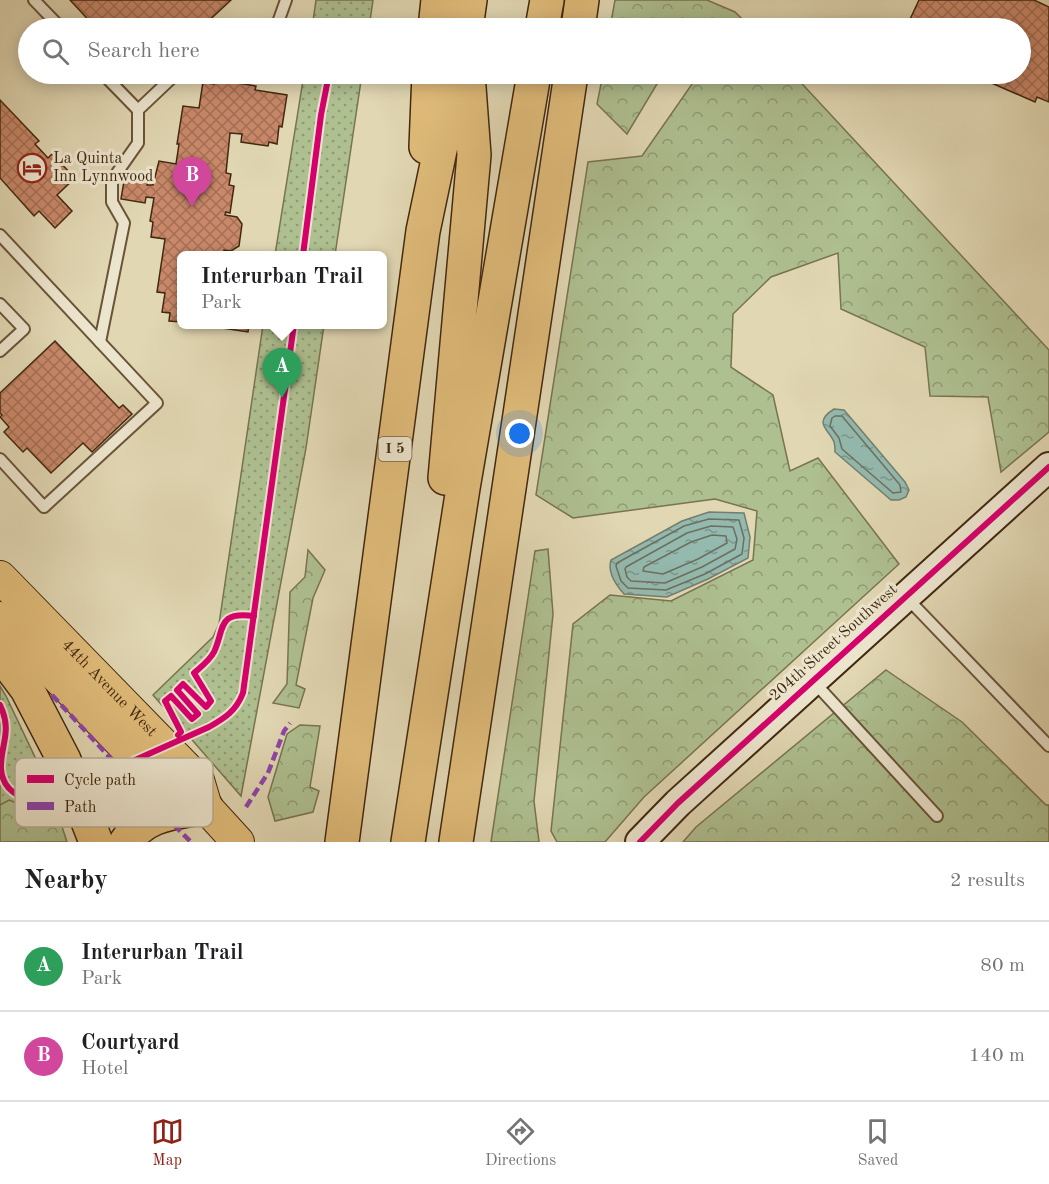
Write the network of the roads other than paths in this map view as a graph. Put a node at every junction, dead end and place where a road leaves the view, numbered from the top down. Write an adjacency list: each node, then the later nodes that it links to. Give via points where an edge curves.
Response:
1 (34, 0): 7 (lane)
2 (286, 0): 8 (lane)
3 (438, 0): 9 (highway)
4 (470, 0): 10 (highway)
5 (547, 0): 11 (highway)
6 (582, 0): 12 (highway)
7 (51, 18)
8 (280, 18)
9 (436, 18)
10 (467, 18)
11 (544, 18)
12 (579, 18)
13 (113, 84): 20 (lane)
14 (165, 84): 20 (lane)
15 (428, 84): 21 (highway)
16 (454, 84): 21 (highway, I 5)
17 (469, 84): 45 (highway, via 474,155 444,487)
18 (532, 84): 46 (highway)
19 (570, 84): 47 (highway)
20 (138, 110): 24 (lane, via 138,143 112,180 112,202 124,223)
21 (423, 231): 41 (highway, I 5)
22 (0, 235): 24 (lane)
23 (0, 304): 25 (lane, via 24,328)
24 (100, 342): 26 (lane, via 157,403 44,507)
25 (0, 351)
26 (0, 459)
27 (1049, 467): 29 (street, 204th Street Southwest)
28 (0, 578): 36 (main road, 44th Avenue West)
29 (906, 597): 32 (street, 204th Street Southwest); 33 (lane)
30 (0, 618): 35 (main road, 44th Avenue West)
31 (0, 653): 34 (highway, via 27,689)
32 (813, 681): 38 (lane); 48 (street, 204th Street Southwest)
33 (1049, 746)
34 (63, 758)
35 (136, 758)
36 (176, 758)
37 (213, 815): 44 (main road, 44th Avenue West)
38 (937, 816)
39 (90, 827): 42 (highway)
40 (139, 827): 43 (highway)
41 (343, 834)
42 (96, 842)
43 (126, 842)
44 (238, 842)
45 (390, 842)
46 (408, 842)
47 (456, 842)
48 (640, 842)

